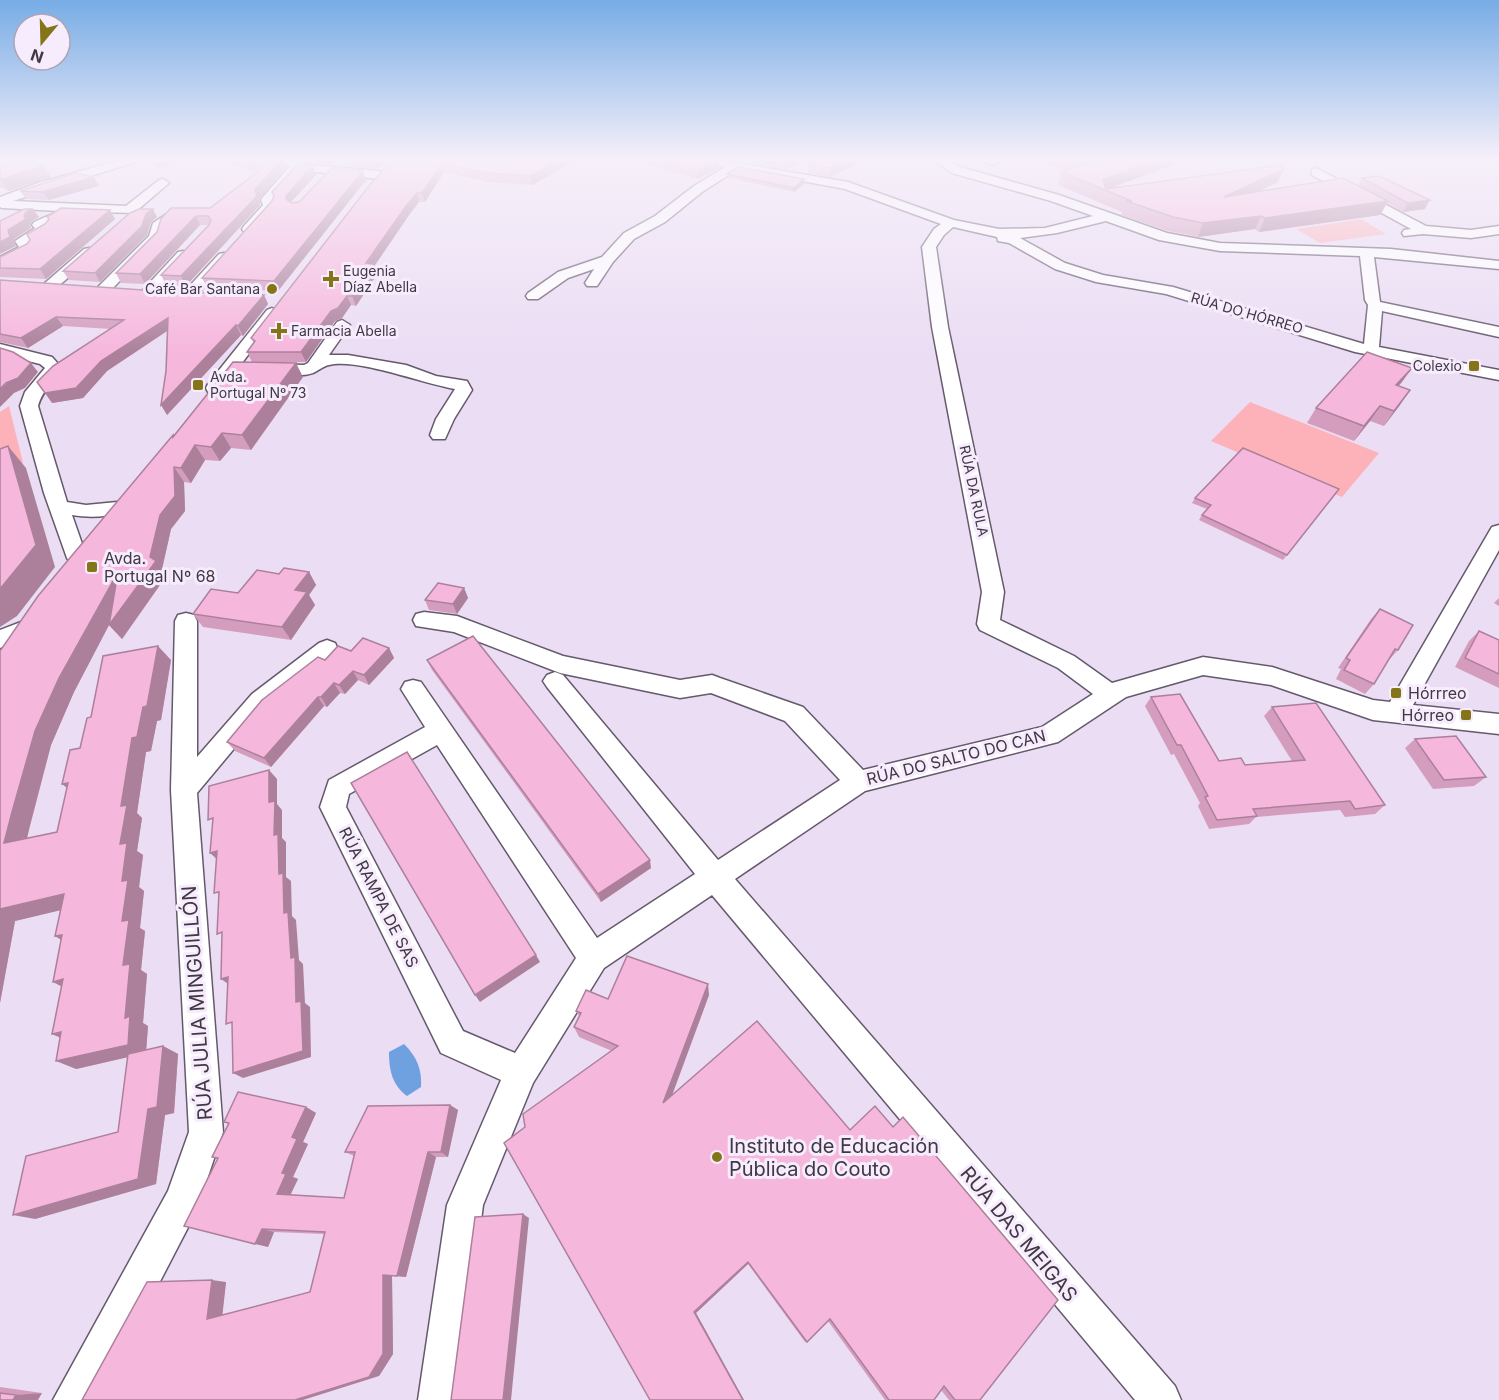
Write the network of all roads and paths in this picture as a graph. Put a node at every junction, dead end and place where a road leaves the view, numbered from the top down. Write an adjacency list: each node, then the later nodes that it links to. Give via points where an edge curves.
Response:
1 (42, 223): 16 (street, via 39,225 45,228 22,241 27,248)
2 (161, 223): 20 (street, via 155,237 98,289)
3 (254, 223): 21 (street)
4 (652, 223): 15 (street, via 629,236)
5 (1083, 223): 8 (street, via 1030,234 1004,234)
6 (1127, 223): 13 (street, via 1164,237 1220,246)
7 (1411, 223): 9 (street)
8 (950, 224): 28 (street, RÚA DO HÓRREO, via 1013,240 1060,266 1101,279 1168,290); 49 (street, RÚA DA RULA, via 939,232 929,248 940,327 993,592 988,624 1066,662)
9 (1423, 230): 10 (street, via 1471,234); 14 (street, via 1404,235 1392,244)
10 (1499, 230)
11 (98, 244): 19 (street, via 45,286)
12 (191, 247): 20 (street)
13 (1367, 252): 14 (street); 25 (street)
14 (1391, 253): 17 (street)
15 (608, 260): 18 (street); 23 (street, via 563,275)
16 (0, 263)
17 (1499, 265)
18 (592, 283)
19 (71, 288)
20 (148, 293): 21 (street)
21 (179, 294): 22 (street)
22 (208, 296)
23 (532, 296)
24 (283, 298): 31 (street)
25 (1375, 305): 27 (street); 28 (street)
26 (342, 325): 30 (street)
27 (1499, 332)
28 (1371, 350): 32 (street, RÚA DO HÓRREO)
29 (2, 352): 35 (street, via 46,360 53,368 33,393 29,406)
30 (314, 366): 31 (street, via 307,370); 34 (street, via 326,360 348,360 461,385 464,390)
31 (229, 369): 33 (street)
32 (1499, 375)
33 (200, 406)
34 (439, 435)
35 (62, 515): 37 (street); 37 (street, via 123,501); 38 (street)
36 (1499, 532): 50 (street)
37 (92, 535): 38 (street)
38 (76, 558): 39 (street)
39 (63, 576)
40 (35, 612): 43 (street)
41 (424, 620): 53 (street, via 457,624 560,664 680,688 712,684 794,714)
42 (186, 621): 54 (street, RÚA JULIA MINGUILLÓN)
43 (21, 630): 44 (street); 46 (street)
44 (0, 640)
45 (327, 649): 54 (street, via 260,701)
46 (0, 658)
47 (555, 681): 55 (street, RÚA DAS MEIGAS)
48 (413, 689): 52 (street)
49 (1111, 695): 50 (street, RÚA DO SALTO DO CAN, via 1203,666 1272,676 1373,710); 53 (street, RÚA DO SALTO DO CAN, via 1049,735)
50 (1397, 712): 51 (street, RÚA DO SALTO DO CAN)
51 (1491, 722)
52 (440, 731): 56 (street); 57 (street, RÚA RAMPA DE SAS, via 338,788 333,807 452,1042)
53 (858, 782): 55 (street)
54 (184, 790): 58 (street, RÚA JULIA MINGUILLÓN, via 206,1132 183,1199)
55 (714, 876): 56 (street); 60 (street, RÚA DAS MEIGAS)
56 (593, 958): 57 (street)
57 (521, 1072): 59 (street, via 465,1205)
58 (73, 1400)
59 (438, 1400)
60 (1161, 1400)

